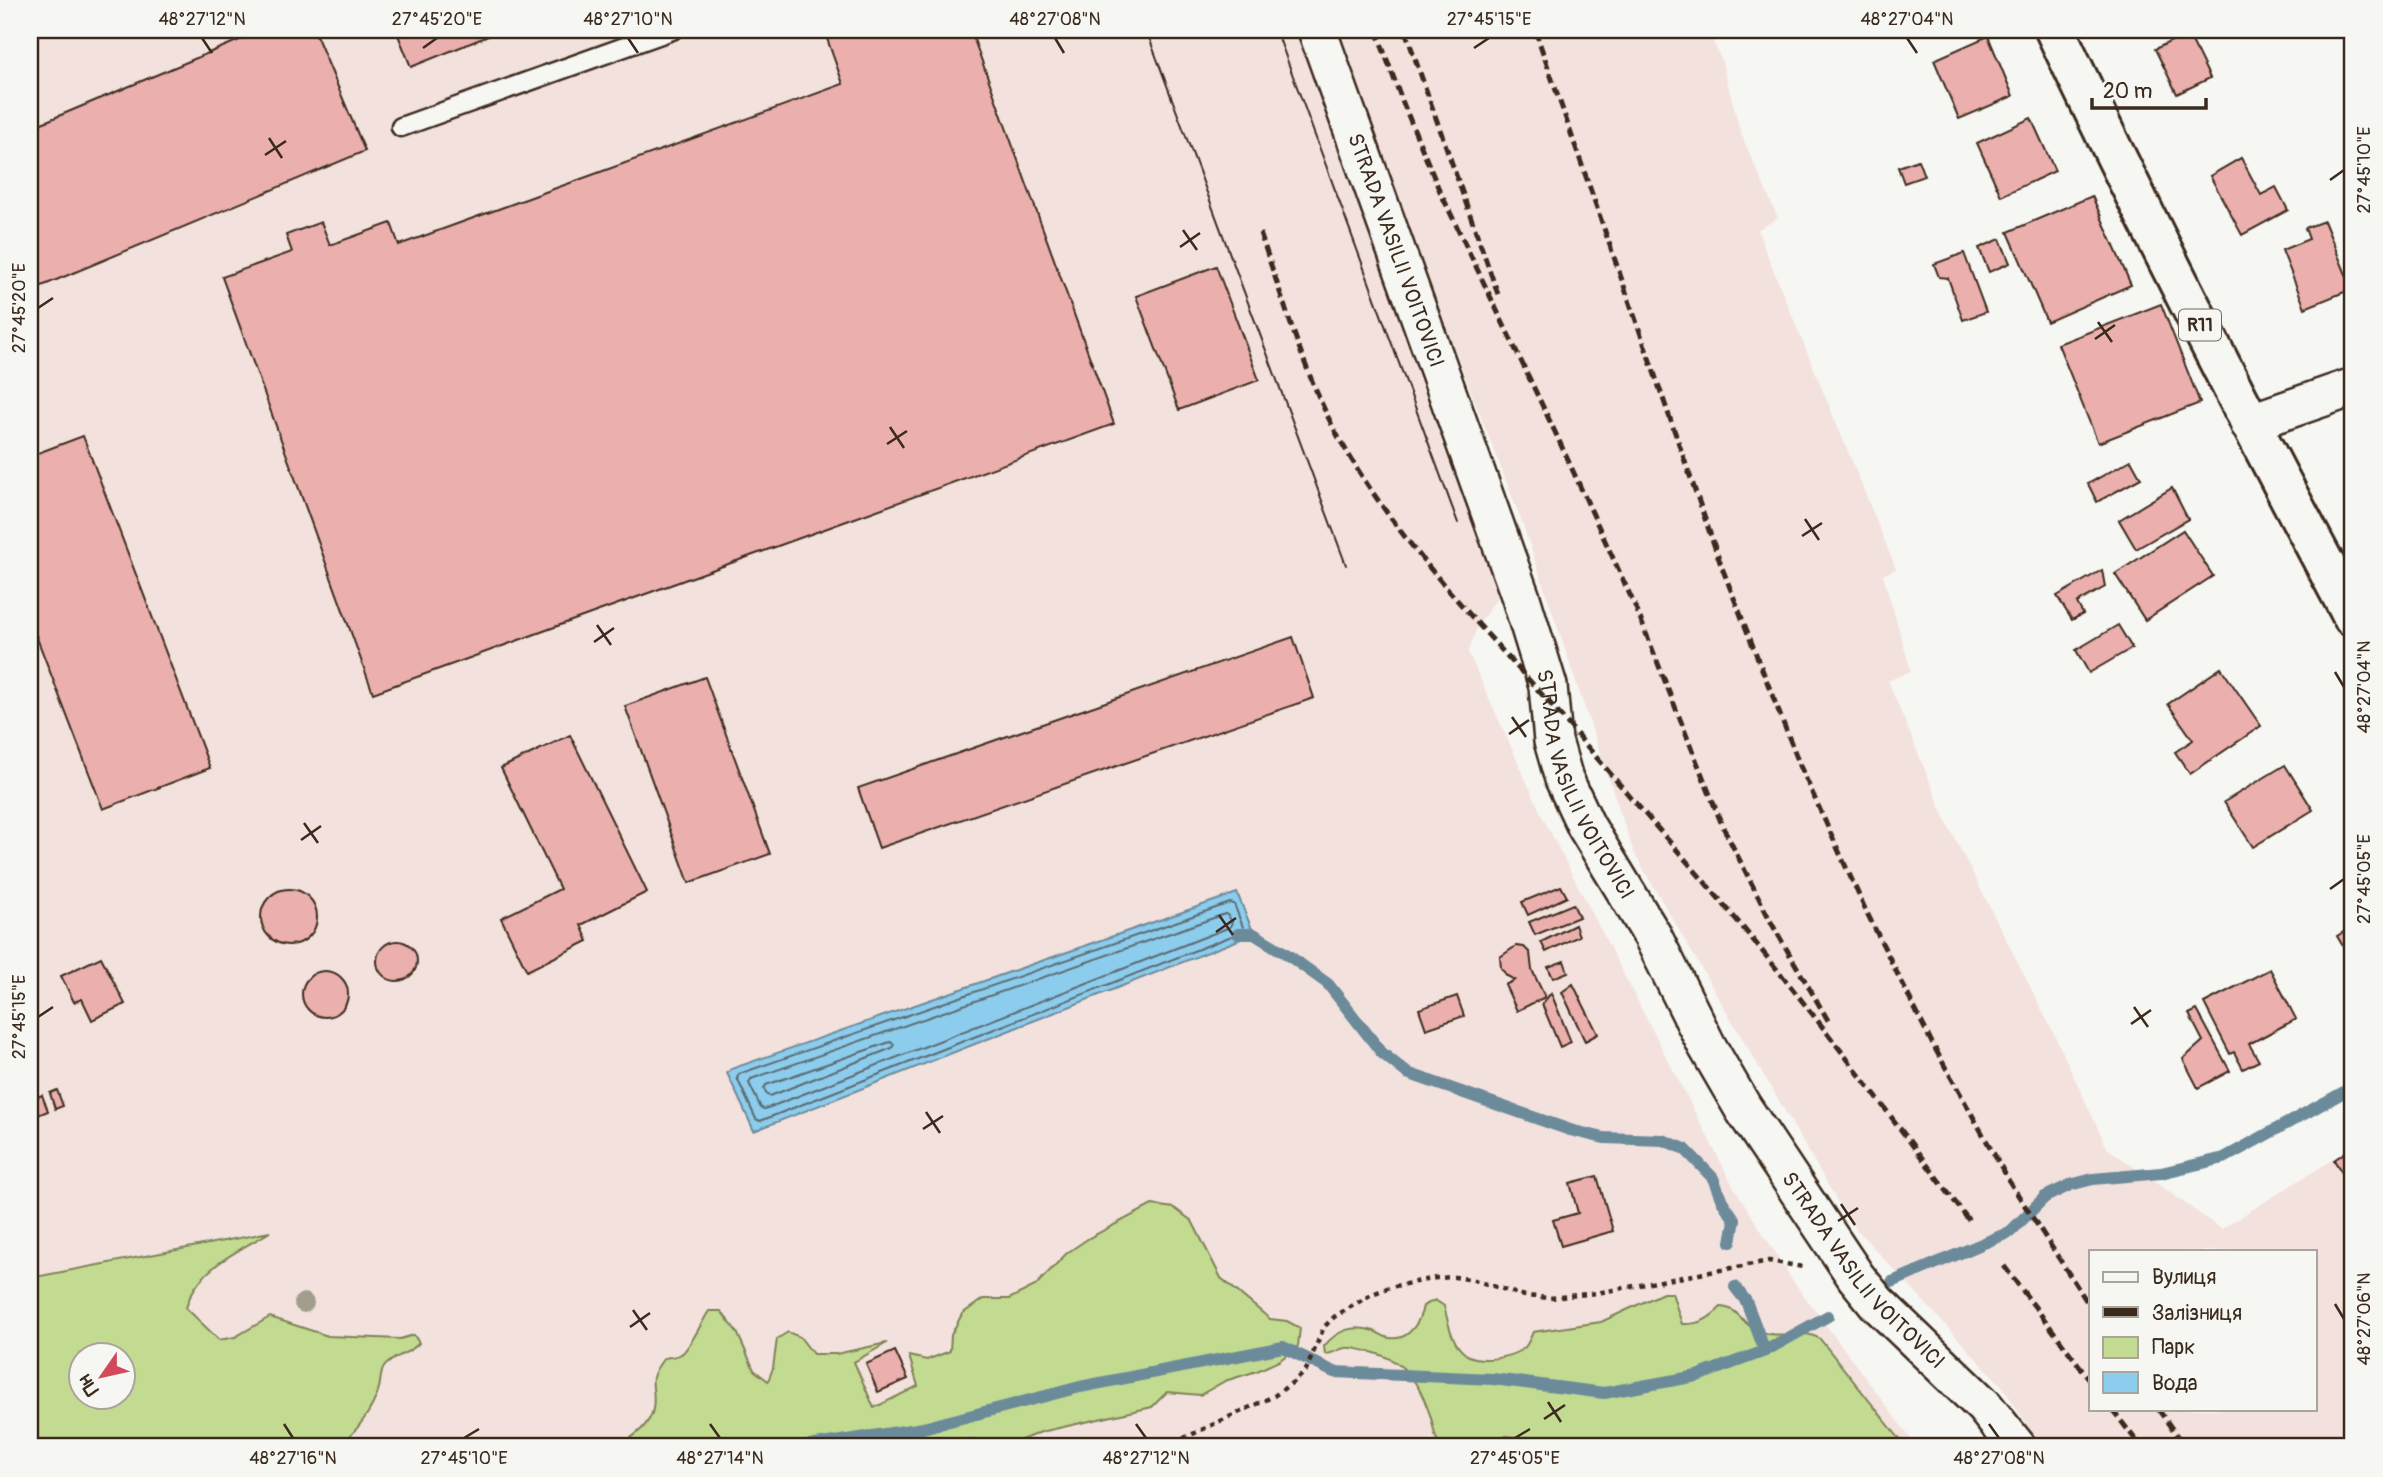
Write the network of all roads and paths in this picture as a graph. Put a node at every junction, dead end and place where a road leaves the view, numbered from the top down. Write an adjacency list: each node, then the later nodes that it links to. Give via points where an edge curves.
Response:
1 (673, 30): 4 (lane)
2 (1317, 30): 8 (street, STRADA VASILII VOITOVICI, via 1521,598 1548,686 1553,741 1564,779 1586,826 1652,935 1713,1057)
3 (2055, 30): 6 (main road, R11)
4 (401, 127)
5 (2353, 387): 6 (street)
6 (2249, 423): 7 (main road, R11)
7 (2353, 617)
8 (1856, 1277): 9 (path, via 1769,1261 1550,1298 1455,1277 1390,1287 1334,1317 1324,1327 1306,1370 1274,1396); 10 (street, STRADA VASILII VOITOVICI, via 1984,1406)
9 (1165, 1447)
10 (2017, 1447)

